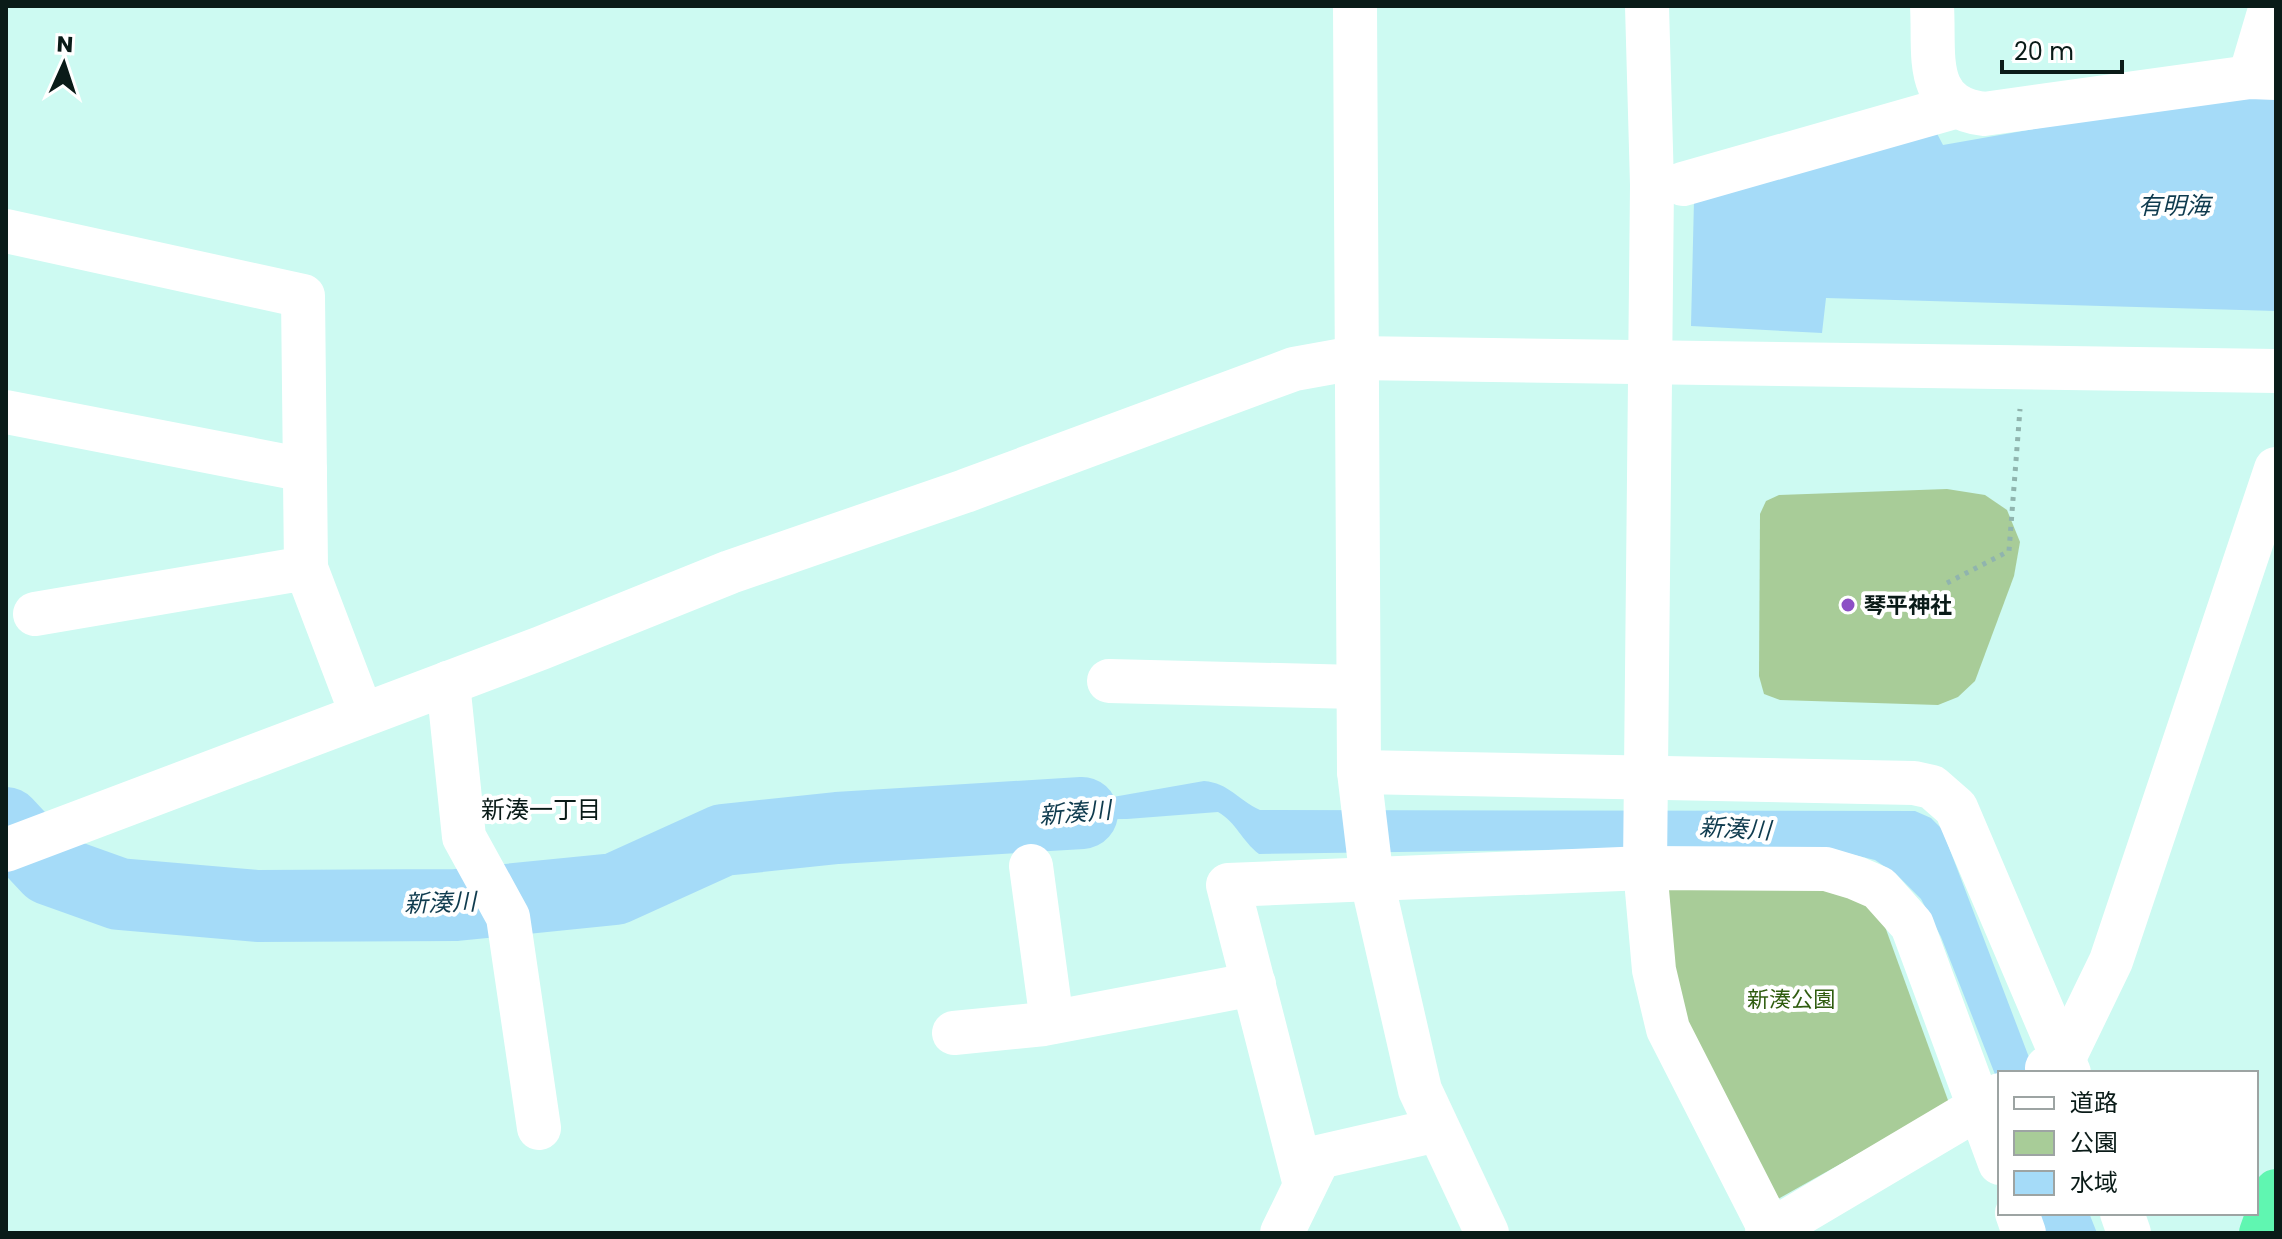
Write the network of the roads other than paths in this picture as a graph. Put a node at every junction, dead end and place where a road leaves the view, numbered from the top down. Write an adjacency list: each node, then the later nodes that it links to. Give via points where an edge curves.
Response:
1 (1355, 6): 9 (street)
2 (1647, 6): 10 (street)
3 (1932, 6): 6 (street, via 1937,86)
4 (2271, 6): 5 (street)
5 (2263, 78): 6 (street, via 1984,114)
6 (1954, 107): 7 (street)
7 (1683, 184)
8 (6, 231): 14 (street, via 303,296)
9 (1355, 358): 10 (street); 18 (street, via 1294,369 730,572); 19 (street)
10 (1650, 363): 11 (street); 22 (street)
11 (2276, 371)
12 (6, 412): 14 (street)
13 (2276, 469): 30 (street, via 2111,961)
14 (305, 470): 15 (street)
15 (306, 568): 16 (street); 20 (street)
16 (35, 614)
17 (1109, 681): 19 (street)
18 (448, 683): 20 (street); 32 (street, via 464,837 499,900)
19 (1358, 687): 21 (street)
20 (362, 715): 23 (street)
21 (1360, 781): 22 (street); 26 (street)
22 (1645, 783): 24 (street); 30 (street, via 1932,787 1956,808)
23 (6, 850)
24 (1645, 863): 26 (street); 31 (street, via 1826,869 1879,888 1912,925); 37 (street, via 1654,970 1668,1029)
25 (1031, 866): 28 (street)
26 (1371, 876): 27 (street, via 1228,885); 33 (street, via 1420,1090)
27 (1254, 984): 28 (street); 35 (street)
28 (1052, 1022): 29 (street)
29 (954, 1033)
30 (2055, 1068)
31 (1992, 1100): 34 (street); 37 (street)
32 (539, 1128)
33 (1437, 1130): 35 (street, via 1319,1157); 39 (street)
34 (1998, 1147)
35 (1305, 1185): 38 (street)
36 (2276, 1191): 40 (highway)
37 (1770, 1232)
38 (1282, 1233)
39 (1487, 1233)
40 (2261, 1233)

